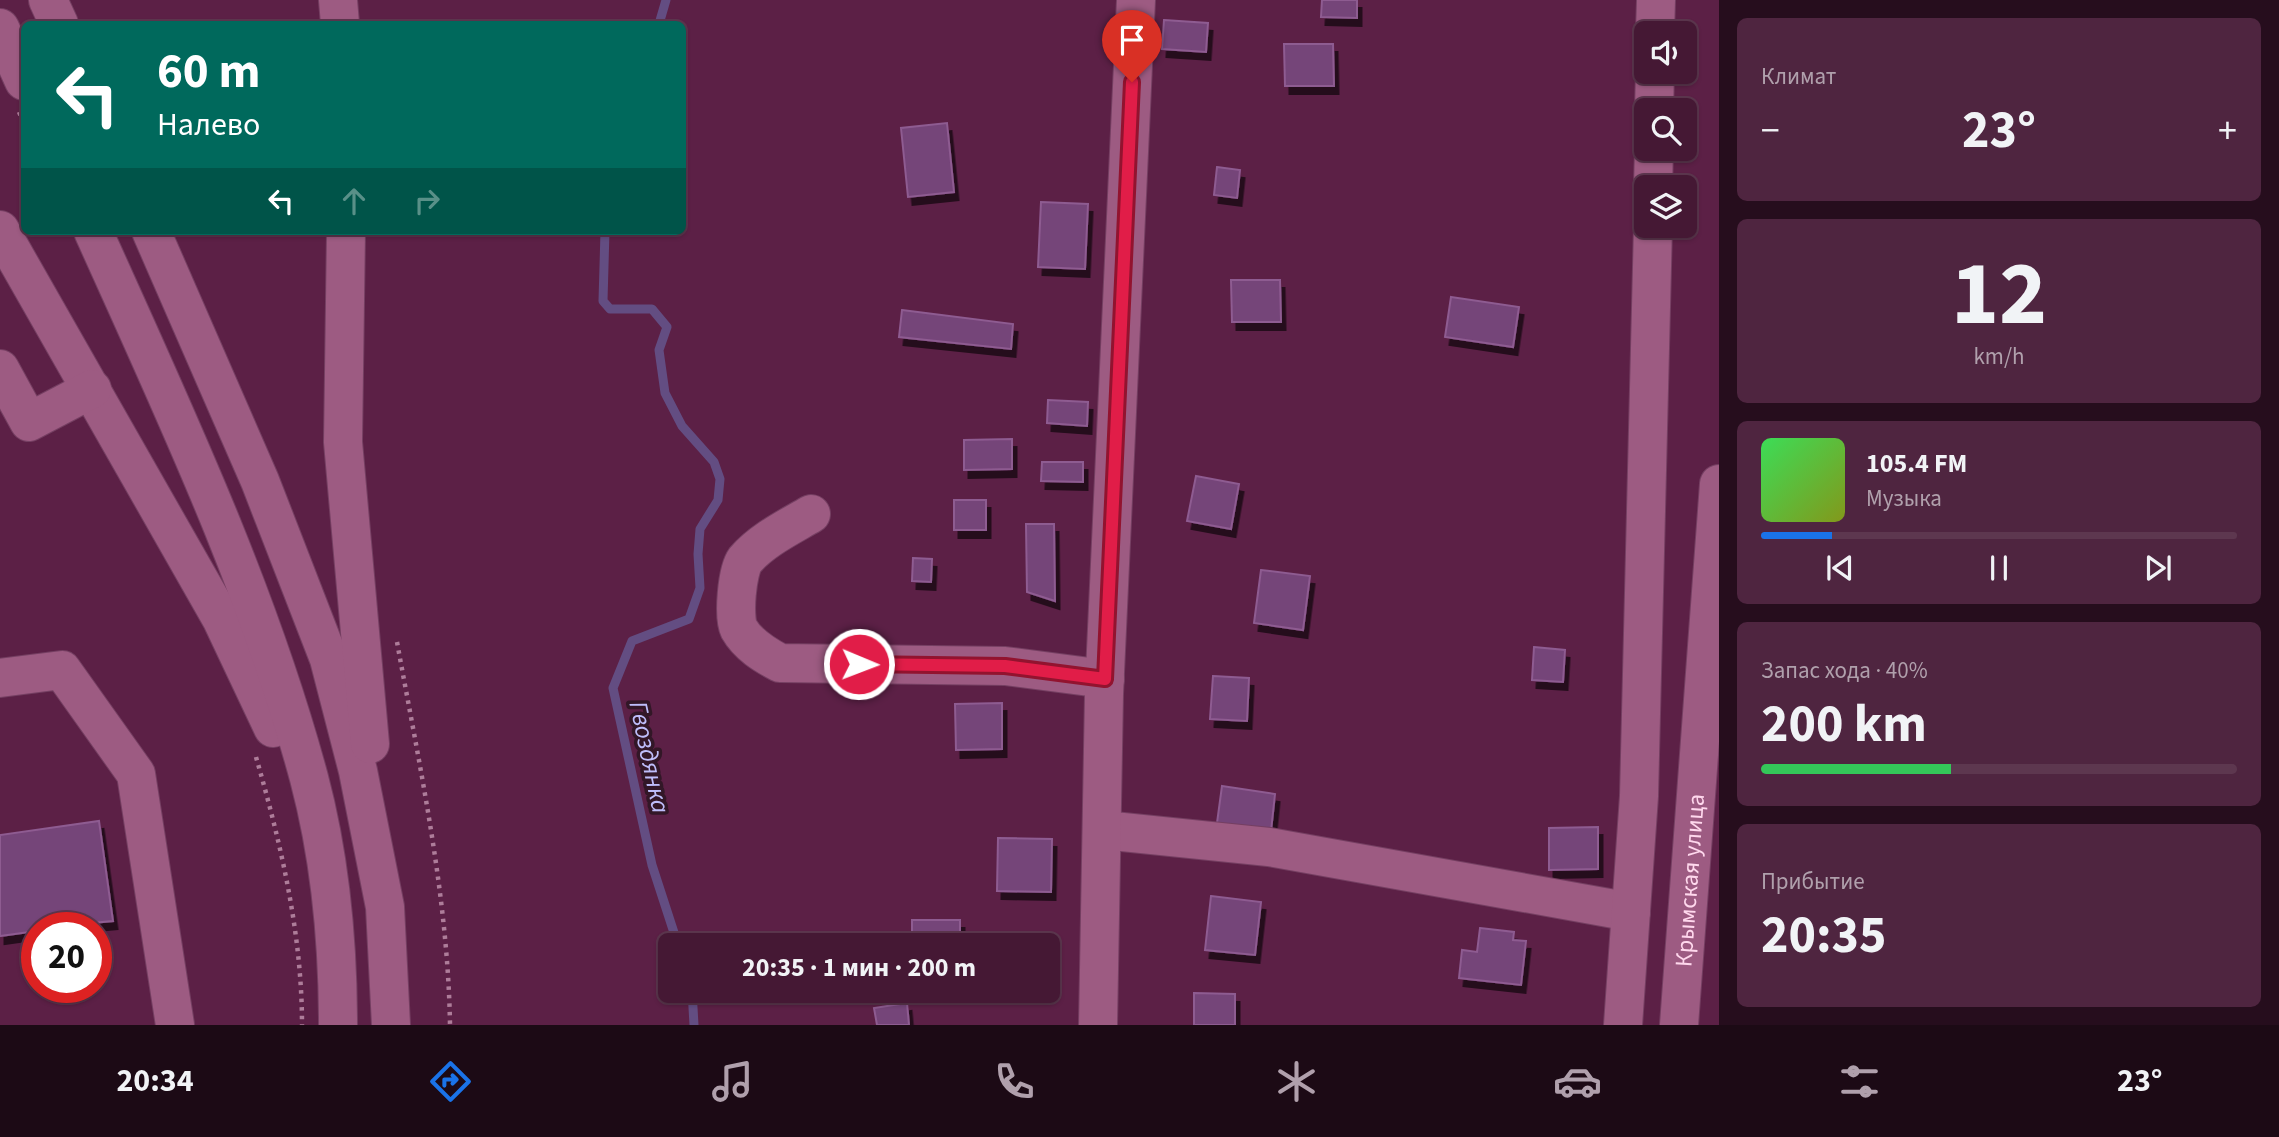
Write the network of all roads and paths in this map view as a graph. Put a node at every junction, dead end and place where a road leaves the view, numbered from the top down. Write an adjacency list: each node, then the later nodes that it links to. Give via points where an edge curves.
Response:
1 (48, 0): 5 (street)
2 (338, 0): 6 (street)
3 (1136, 0): 20 (street)
4 (1656, 0): 7 (street)
5 (58, 21)
6 (340, 21)
7 (1655, 21)
8 (0, 28): 9 (street)
9 (21, 74)
10 (0, 230): 16 (street)
11 (95, 235): 22 (street, via 209,497 276,670 310,780)
12 (153, 235): 24 (street, via 260,481 329,659 358,771)
13 (346, 235): 24 (street, via 344,442)
14 (1653, 238): 25 (street, via 1639,796)
15 (0, 369): 16 (street, via 29,422)
16 (92, 389): 22 (street, via 221,618)
17 (1719, 484): 23 (street, Крымская улица)
18 (811, 514): 20 (street, via 772,537 743,562 737,590 738,627 758,650 780,663 1005,666)
19 (0, 678): 26 (street, via 62,670 136,774)
20 (1105, 679): 21 (street)
21 (1103, 830): 25 (street, via 1269,846); 29 (street)
22 (321, 840): 27 (street, via 333,911)
23 (1704, 904): 31 (street, Крымская улица)
24 (384, 907): 28 (street)
25 (1631, 912): 30 (street)
26 (175, 1025)
27 (338, 1025)
28 (391, 1025)
29 (1098, 1025)
30 (1623, 1025)
31 (1679, 1025)

